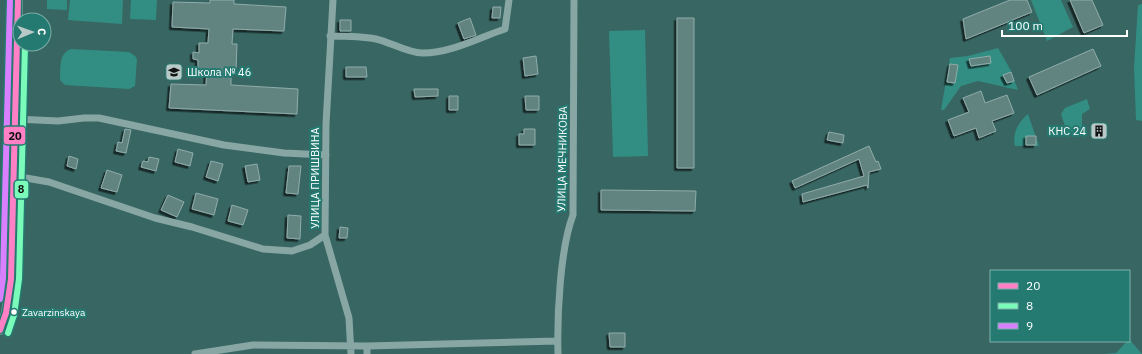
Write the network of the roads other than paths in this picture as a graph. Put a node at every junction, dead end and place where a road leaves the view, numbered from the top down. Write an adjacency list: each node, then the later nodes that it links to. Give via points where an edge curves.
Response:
1 (18, 0): 6 (street)
2 (333, 0): 5 (street, УЛИЦА ПРИШВИНА)
3 (509, 0): 5 (street, via 505,29 452,48 421,54 376,39)
4 (574, 0): 13 (street, УЛИЦА МЕЧНИКОВА, via 573,214 567,229)
5 (330, 36): 7 (street, УЛИЦА ПРИШВИНА)
6 (15, 119): 7 (street, via 58,121 99,118 224,145 284,153); 8 (street)
7 (326, 155): 9 (street, УЛИЦА ПРИШВИНА)
8 (14, 179): 9 (street, via 26,178 49,182 155,218 263,249 292,251 310,245); 11 (street)
9 (325, 235): 14 (street, УЛИЦА ПРИШВИНА, via 349,318)
10 (0, 263): 11 (street)
11 (11, 263): 12 (street, via 9,296)
12 (0, 330)
13 (558, 341): 15 (street); 19 (street, УЛИЦА МЕЧНИКОВА)
14 (350, 346): 15 (street); 16 (street, via 253,345); 17 (street, УЛИЦА ПРИШВИНА)
15 (367, 346): 18 (street)
16 (195, 354)
17 (351, 354)
18 (367, 354)
19 (558, 354)

